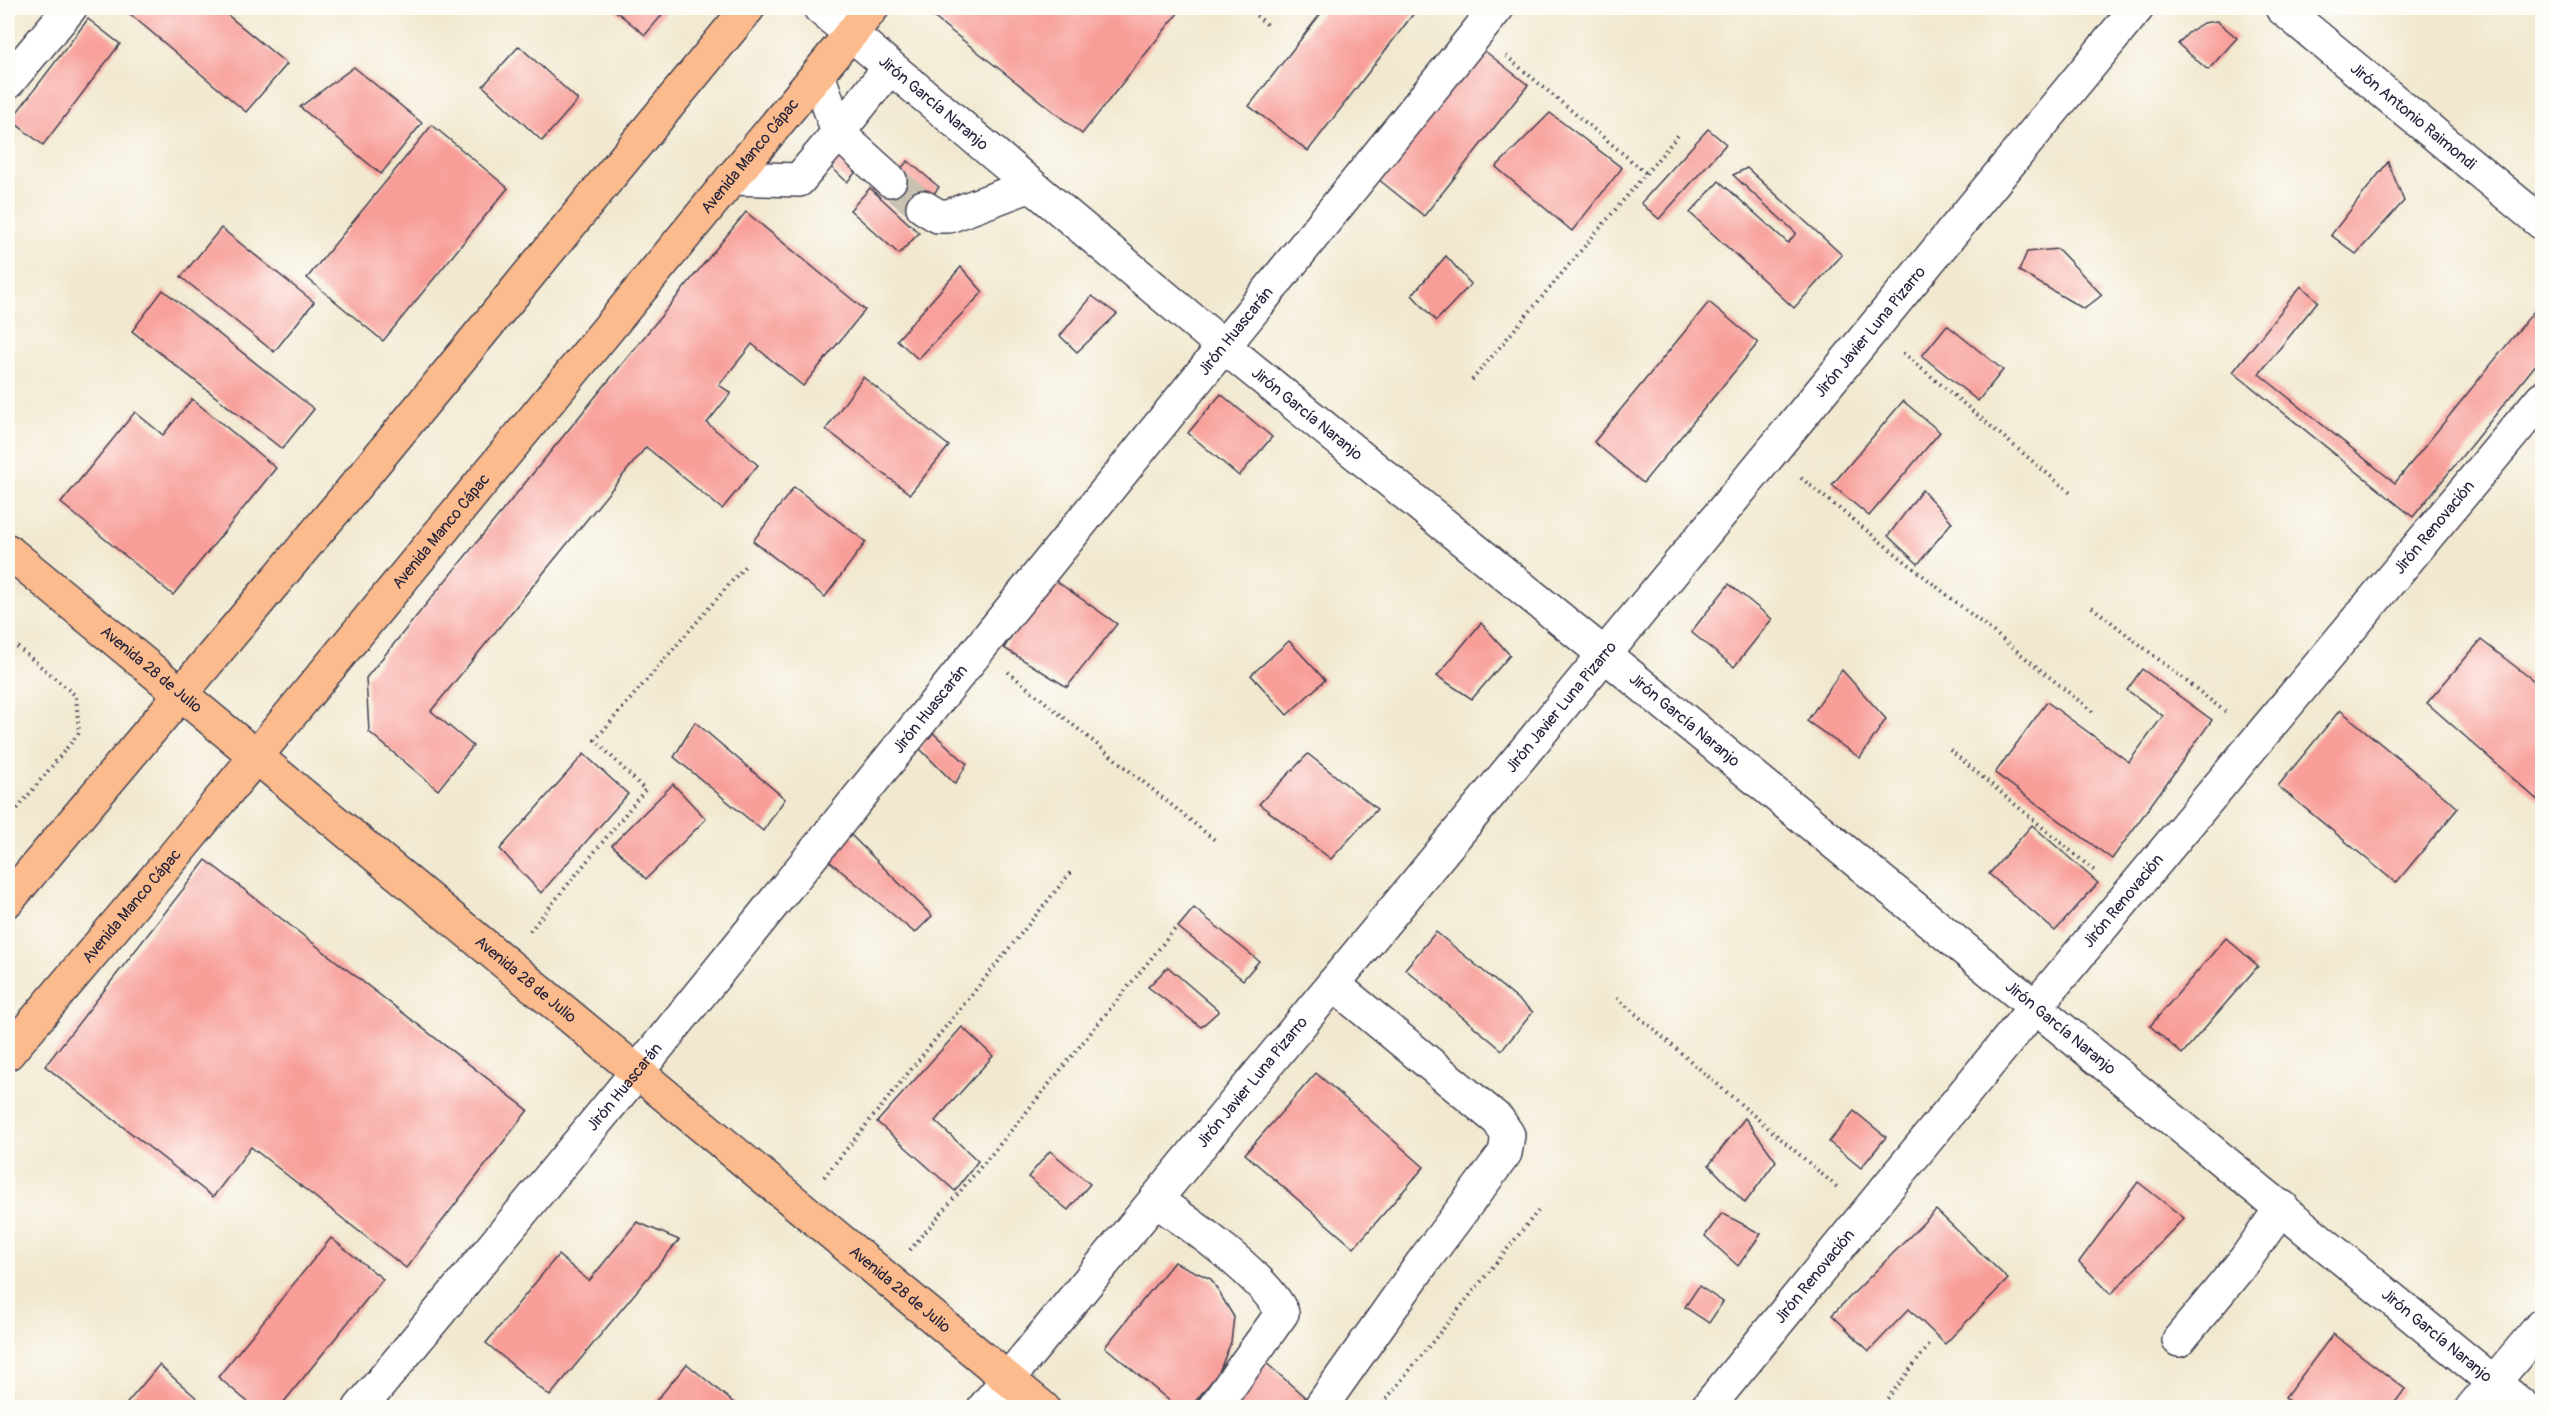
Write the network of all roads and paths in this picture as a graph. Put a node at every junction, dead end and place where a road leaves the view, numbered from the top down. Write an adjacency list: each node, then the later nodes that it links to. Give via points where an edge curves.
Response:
1 (70, 8): 14 (street)
2 (748, 8): 35 (main road)
3 (820, 8): 11 (street, Jirón García Naranjo)
4 (872, 8): 11 (main road, Avenida Manco Cápac)
5 (1247, 8): 9 (path)
6 (1497, 8): 10 (street, Jirón Huascarán)
7 (2137, 8): 23 (street, Jirón Javier Luna Pizarro)
8 (2282, 8): 22 (street, Jirón Antonio Raimondi)
9 (1269, 26)
10 (1477, 32): 17 (path); 24 (street, Jirón Huascarán)
11 (850, 34): 12 (street, Jirón García Naranjo); 13 (main road, Avenida Manco Cápac)
12 (890, 67): 15 (street); 20 (street, Jirón García Naranjo)
13 (818, 74): 15 (street); 18 (main road, Avenida Manco Cápac)
14 (8, 82)
15 (838, 133): 18 (street, via 799,180); 19 (street)
16 (1680, 133): 17 (path)
17 (1646, 173): 25 (path)
18 (732, 178): 39 (main road, Avenida Manco Cápac)
19 (890, 180)
20 (1031, 185): 21 (street, via 949,216 938,216); 24 (street, Jirón García Naranjo)
21 (923, 207)
22 (2542, 224)
23 (1874, 329): 27 (street, Jirón Javier Luna Pizarro); 28 (path)
24 (1222, 345): 33 (street, Jirón Huascarán); 34 (street, Jirón García Naranjo)
25 (1472, 380)
26 (2542, 398): 37 (street, Jirón Renovación)
27 (1771, 453): 34 (street, Jirón Javier Luna Pizarro); 36 (path)
28 (2073, 495)
29 (8, 551): 35 (main road, Avenida 28 de Julio)
30 (745, 566): 46 (path, via 595,740 645,790)
31 (2092, 608): 37 (path)
32 (8, 639): 40 (path, via 76,696 79,733)
33 (978, 648): 41 (path); 51 (street, Jirón Huascarán)
34 (1605, 655): 47 (street, Jirón Javier Luna Pizarro); 49 (street, Jirón García Naranjo)
35 (182, 693): 39 (main road, Avenida 28 de Julio); 44 (main road)
36 (2093, 712)
37 (2259, 739): 43 (street, Jirón Renovación)
38 (1950, 750): 43 (path)
39 (256, 757): 46 (main road, Avenida 28 de Julio); 50 (main road, Avenida Manco Cápac)
40 (8, 820)
41 (1217, 842)
42 (1071, 872): 53 (path)
43 (2126, 897): 49 (street, Jirón Renovación)
44 (8, 900)
45 (1175, 928): 57 (path)
46 (504, 962): 51 (main road, Avenida 28 de Julio)
47 (1332, 984): 52 (street, Jirón Javier Luna Pizarro); 67 (street, via 1498,1120 1508,1135 1505,1153)
48 (1617, 998): 56 (path)
49 (2035, 1007): 54 (street, Jirón García Naranjo); 56 (street, Jirón Renovación)
50 (8, 1053)
51 (637, 1072): 53 (main road, Avenida 28 de Julio); 63 (street, Jirón Huascarán)
52 (1155, 1200): 61 (street, Jirón Javier Luna Pizarro); 66 (street, via 1199,1229 1266,1290 1282,1313)
53 (801, 1207): 57 (main road, Avenida 28 de Julio)
54 (2282, 1208): 59 (street); 62 (street, Jirón García Naranjo)
55 (1538, 1211): 68 (path)
56 (1867, 1212): 69 (street, Jirón Renovación)
57 (886, 1278): 61 (main road, Avenida 28 de Julio)
58 (2542, 1325): 62 (street)
59 (2179, 1340)
60 (1931, 1343): 70 (path)
61 (1008, 1378): 64 (street, Jirón Javier Luna Pizarro); 65 (main road, Avenida 28 de Julio)
62 (2494, 1381): 71 (street); 72 (street, Jirón García Naranjo)
63 (360, 1407)
64 (984, 1407)
65 (1043, 1407)
66 (1214, 1407)
67 (1320, 1407)
68 (1379, 1407)
69 (1707, 1407)
70 (1880, 1407)
71 (2472, 1407)
72 (2525, 1407)

